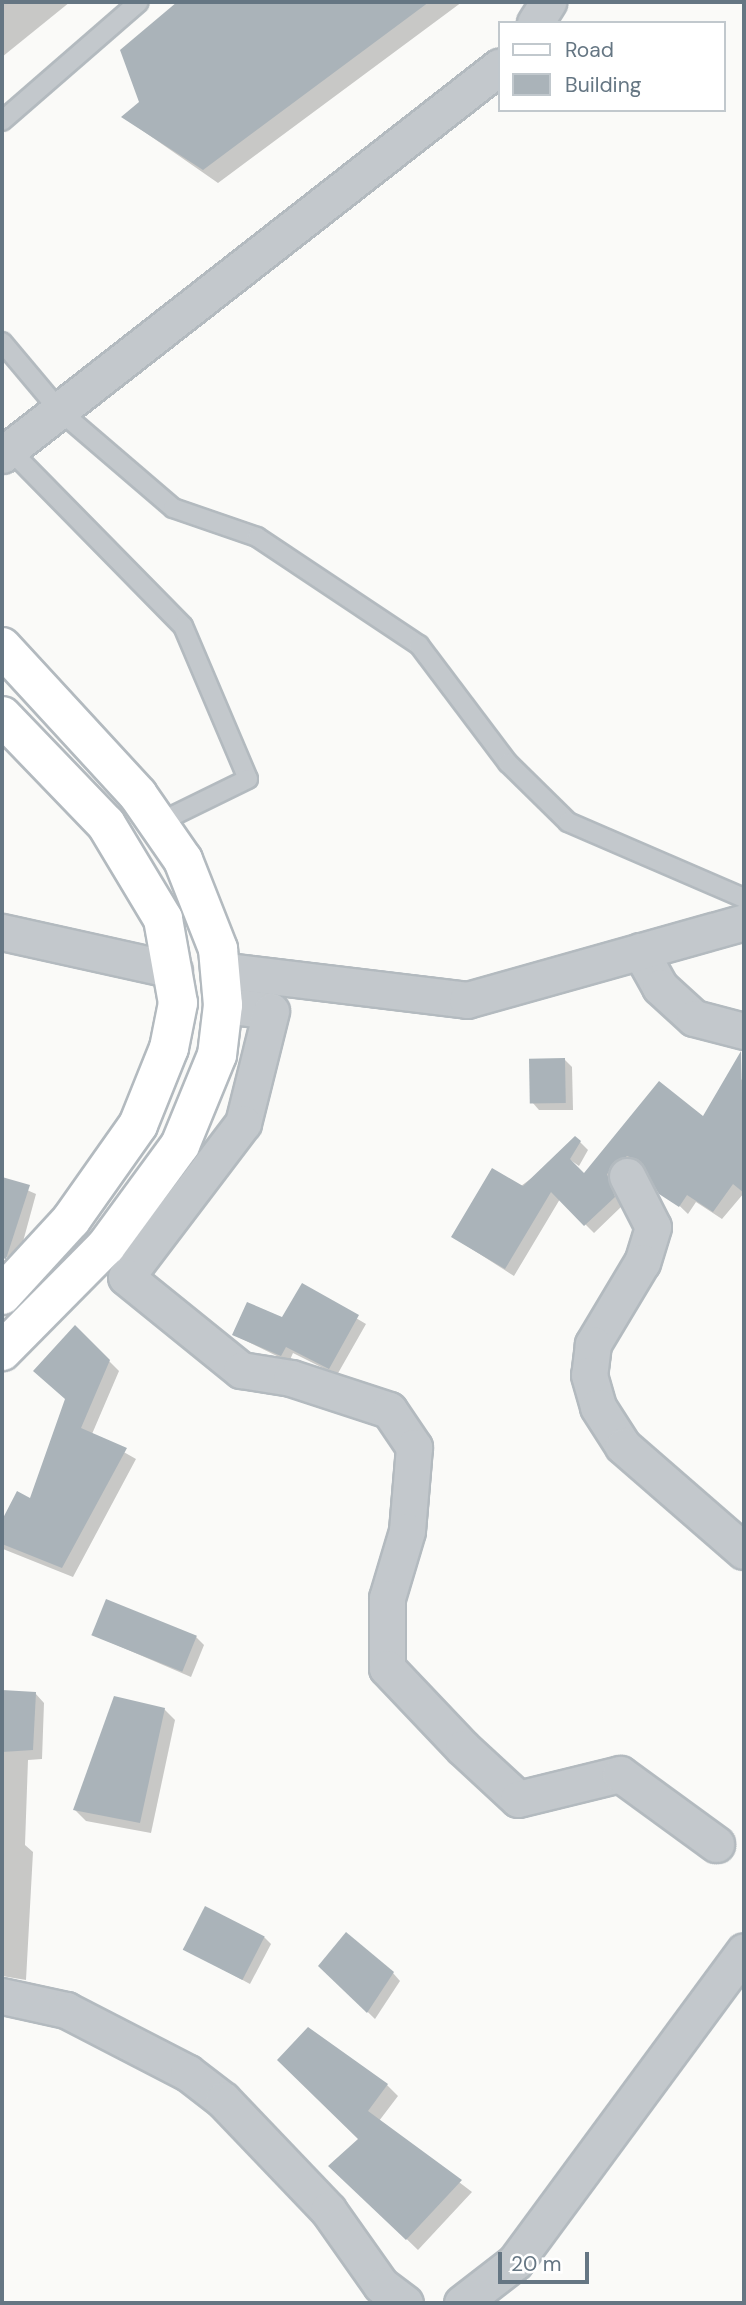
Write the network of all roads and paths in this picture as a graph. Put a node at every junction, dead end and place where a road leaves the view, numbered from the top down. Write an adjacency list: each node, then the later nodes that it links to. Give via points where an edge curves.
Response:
1 (139, 2): 5 (lane)
2 (548, 2): 3 (street)
3 (536, 21)
4 (498, 68): 7 (street)
5 (2, 121)
6 (2, 342): 7 (lane)
7 (60, 411): 8 (street); 12 (lane, via 173,508 257,537 419,645 508,763 568,822)
8 (5, 452): 11 (lane, via 183,626 248,779)
9 (2, 648): 11 (street)
10 (2, 716): 16 (street, via 106,824 163,919)
11 (158, 823): 17 (street, via 183,860)
12 (744, 898)
13 (744, 922): 15 (street)
14 (2, 932): 16 (street)
15 (640, 951): 17 (street, via 467,1000); 18 (street, via 660,987 694,1018)
16 (174, 970): 20 (street, via 178,1003 169,1048 138,1125 71,1220)
17 (222, 988): 21 (street, via 216,1055 180,1145 106,1246); 23 (street, via 271,1011 243,1123 126,1277 241,1370 291,1378 389,1410 414,1447 407,1531 387,1598 387,1668 463,1748 518,1799 620,1774)
18 (744, 1031)
19 (627, 1176): 22 (street, via 653,1227 642,1262 593,1344 589,1375 598,1408 623,1446)
20 (2, 1295)
21 (2, 1351)
22 (744, 1551)
23 (716, 1844)
24 (744, 1951): 27 (street, via 515,2262)
25 (2, 1996): 26 (street, via 66,2010 188,2073 223,2100 328,2210 381,2284)
26 (405, 2303)
27 (462, 2303)

